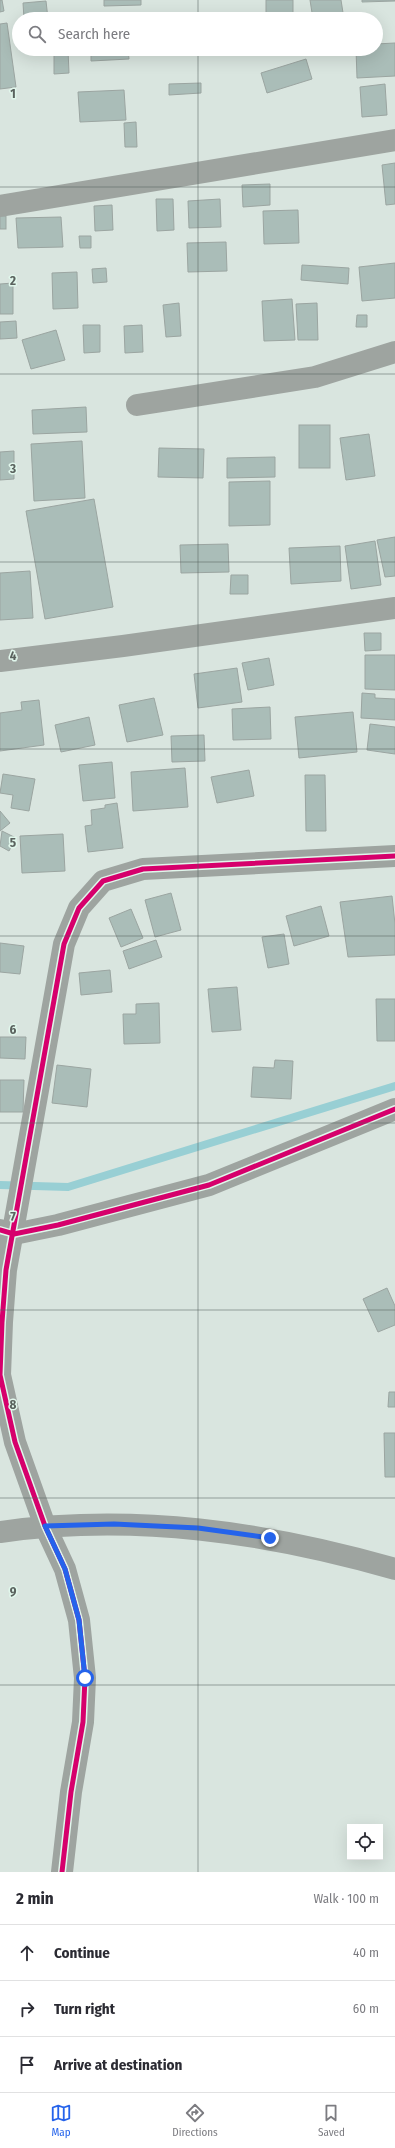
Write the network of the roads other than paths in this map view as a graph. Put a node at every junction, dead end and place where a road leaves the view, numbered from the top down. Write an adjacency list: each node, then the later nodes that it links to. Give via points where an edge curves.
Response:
1 (395, 140): 2 (street)
2 (0, 206)
3 (395, 352): 4 (street, via 315,377)
4 (137, 405)
5 (395, 608): 6 (street)
6 (0, 661)
7 (395, 856): 9 (street, via 142,869 103,881 79,908 64,944 18,1203)
8 (395, 1109): 9 (street, via 209,1185 58,1225)
9 (7, 1232): 10 (street, via 0,1375 15,1442)
10 (45, 1526): 11 (street); 12 (street, via 114,1524 198,1528 270,1538 351,1556); 13 (street, via 65,1569 79,1620 85,1678 83,1722 71,1792)
11 (0, 1532)
12 (395, 1569)
13 (62, 1872)

